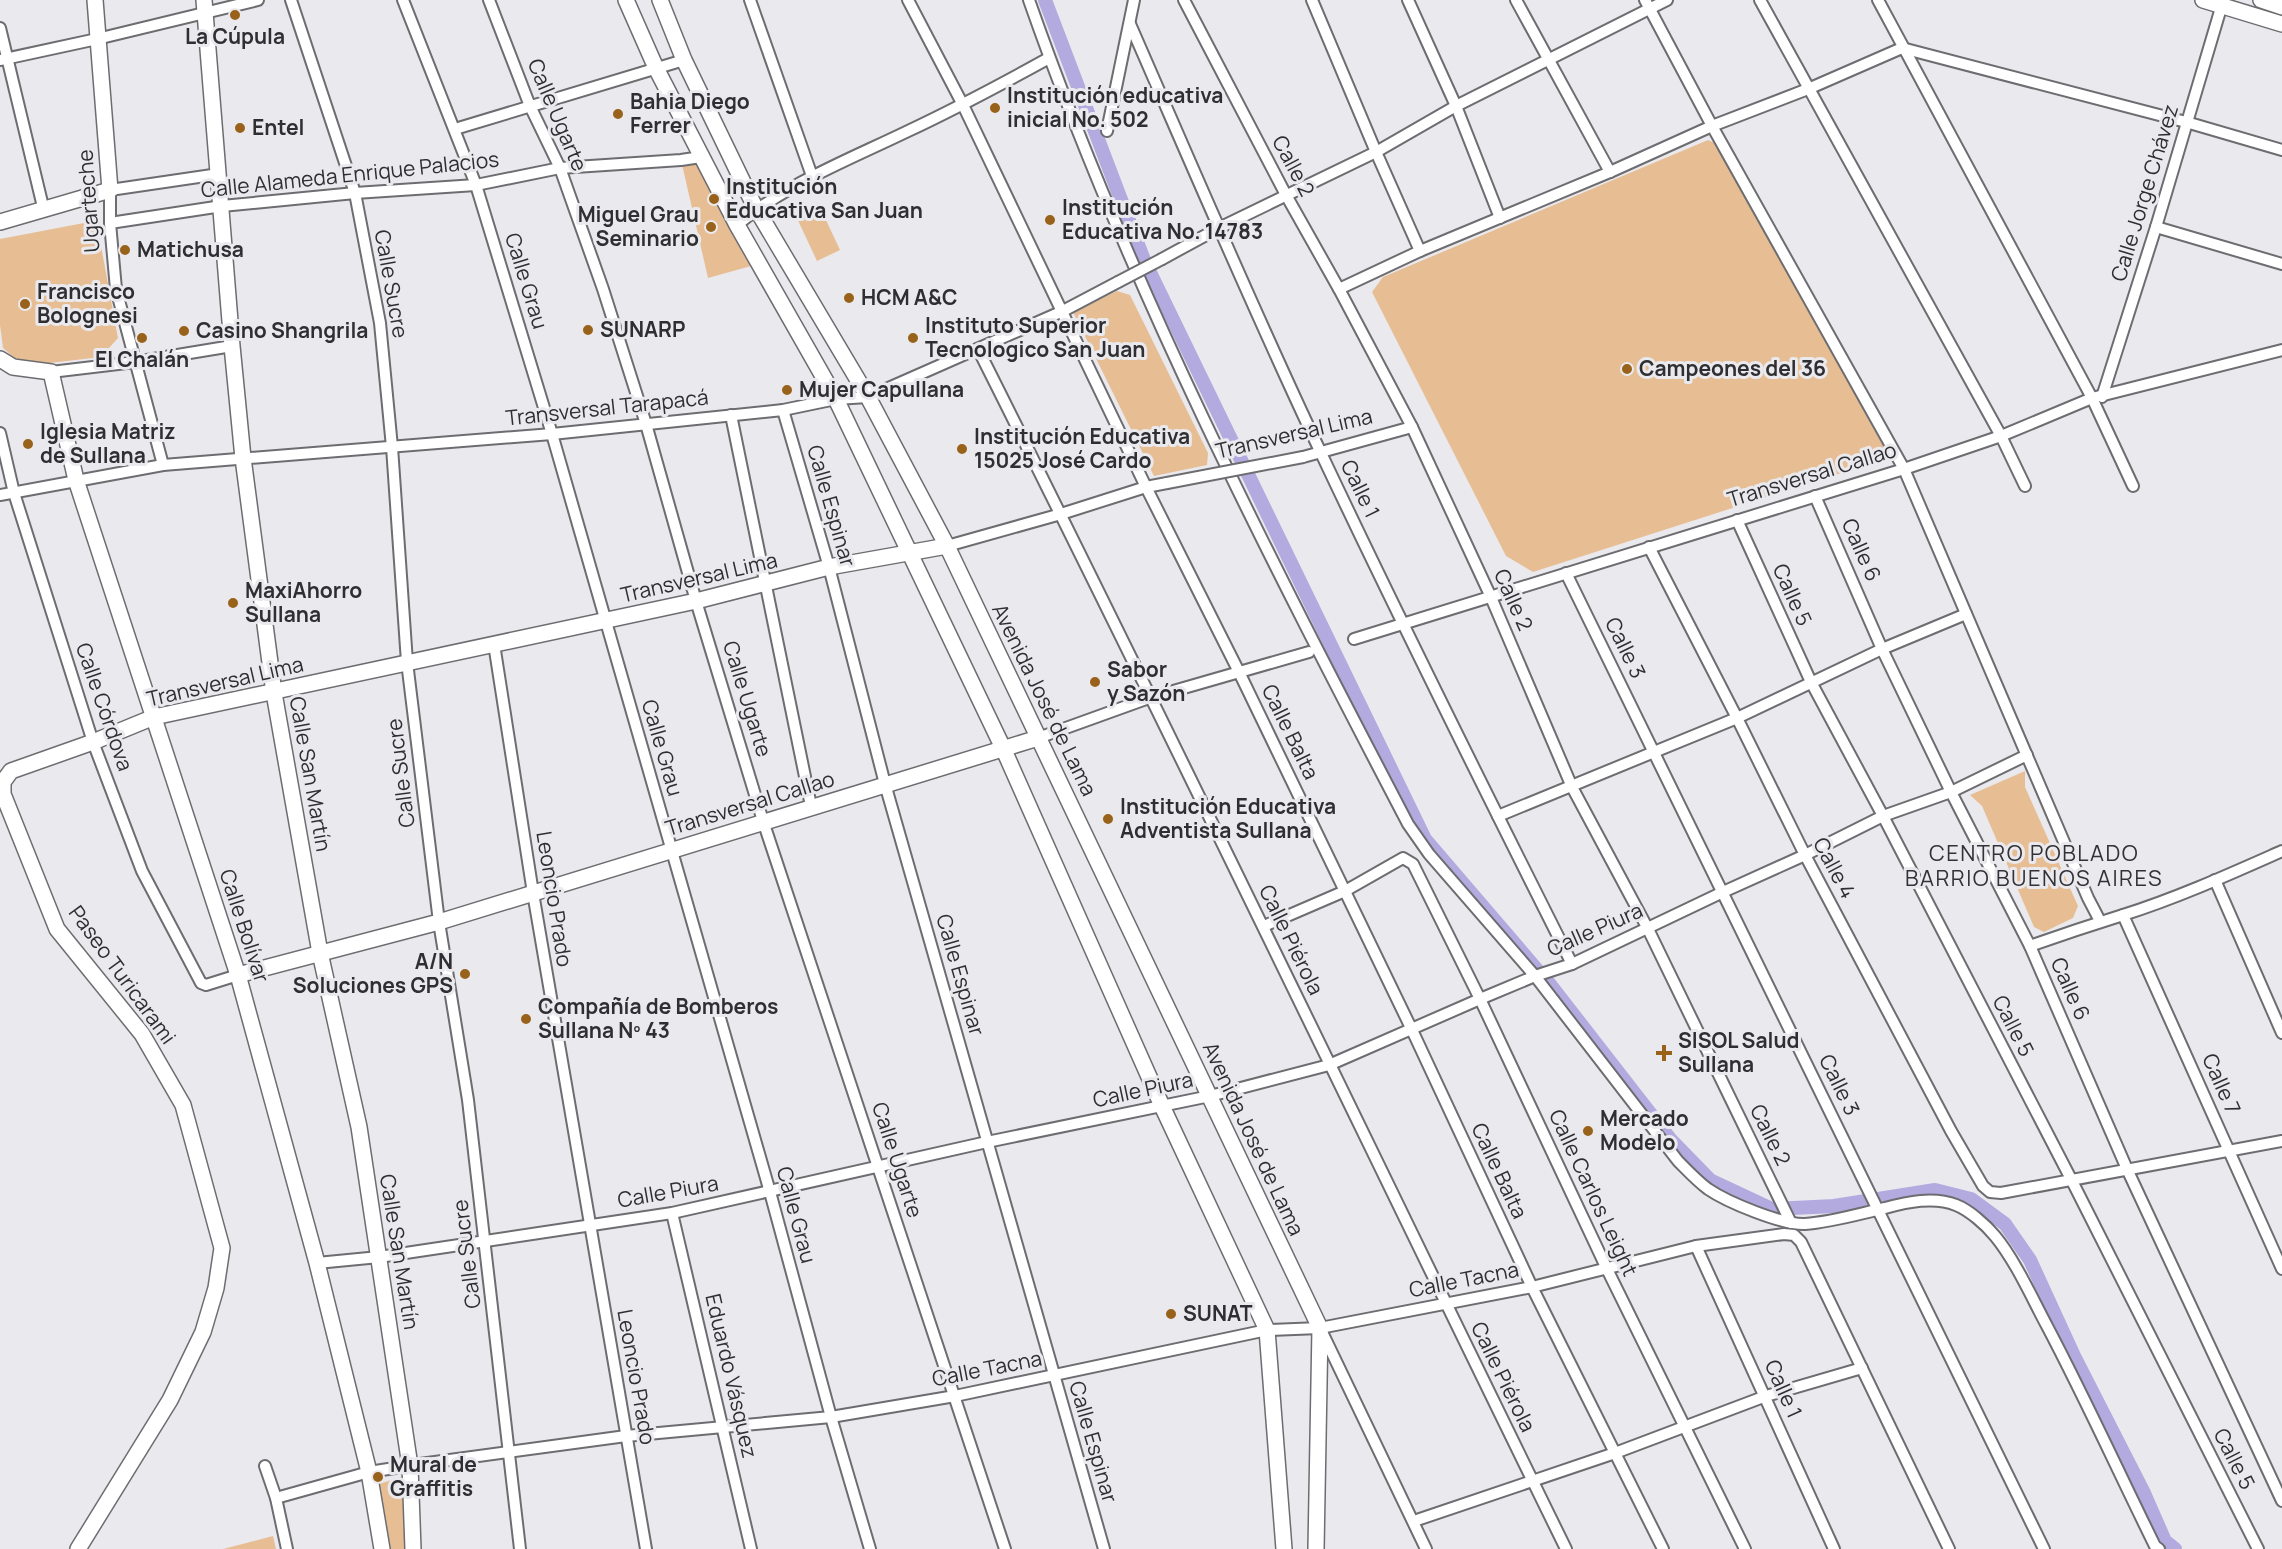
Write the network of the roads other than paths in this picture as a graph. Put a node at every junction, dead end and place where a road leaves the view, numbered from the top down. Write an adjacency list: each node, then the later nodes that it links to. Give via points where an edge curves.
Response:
1 (95, 0): 28 (street, Ugarteche)
2 (258, 0): 23 (street)
3 (291, 0): 52 (street, Calle Sucre)
4 (403, 0): 41 (street, Calle Grau)
5 (489, 0): 37 (street, Calle Ugarte)
6 (626, 0): 34 (street)
7 (660, 0): 32 (street, Avenida José de Lama)
8 (750, 0): 49 (street)
9 (908, 0): 36 (street, Calle Balta)
10 (1029, 0): 30 (street)
11 (1134, 0): 25 (street)
12 (1184, 0): 53 (street, Calle 2)
13 (1312, 0): 44 (street)
14 (1408, 0): 38 (street)
15 (1516, 0): 33 (street)
16 (1667, 0): 22 (street, Transversal Tarapacá)
17 (1760, 0): 35 (street)
18 (1878, 0): 29 (street)
19 (2203, 0): 21 (street)
20 (2261, 0): 24 (street)
21 (2222, 3): 26 (street); 39 (street, Calle Jorge Chávez)
22 (1647, 4): 33 (street, Transversal Tarapacá); 40 (street)
23 (205, 6): 28 (street); 48 (street, Calle San Martín)
24 (2282, 7)
25 (1130, 24): 42 (street); 62 (street, Calle 1)
26 (2282, 24)
27 (0, 28): 31 (street)
28 (97, 39): 31 (street); 51 (street, Ugarteche)
29 (1902, 48): 35 (street); 39 (street); 74 (street)
30 (1049, 58): 36 (street); 148 (street, via 1093,172 1237,493 1403,813 1429,854)
31 (4, 59): 56 (street)
32 (684, 60): 34 (street); 55 (street, Avenida José de Lama)
33 (1550, 60): 38 (street, Transversal Tarapacá); 47 (street)
34 (656, 68): 37 (street); 45 (street)
35 (1808, 89): 40 (street); 82 (street)
36 (963, 105): 49 (street); 66 (street, Calle Balta)
37 (530, 106): 41 (street); 46 (street, Calle Ugarte)
38 (1456, 106): 44 (street, Transversal Tarapacá); 57 (street)
39 (2186, 122): 43 (street); 61 (street, Calle Jorge Chávez)
40 (1712, 126): 47 (street); 87 (street)
41 (455, 129): 50 (street, Calle Grau)
42 (1107, 131)
43 (2282, 150)
44 (1376, 152): 53 (street, Transversal Tarapacá); 63 (street)
45 (701, 157): 46 (street, Calle Alameda Enrique Palacios); 60 (street)
46 (560, 168): 50 (street, Calle Alameda Enrique Palacios); 78 (street, Calle Ugarte)
47 (1610, 172): 57 (street)
48 (219, 174): 51 (street); 54 (street, Calle San Martín)
49 (812, 176): 55 (street)
50 (476, 185): 52 (street, Calle Alameda Enrique Palacios); 81 (street, Calle Grau)
51 (110, 190): 56 (street); 59 (street, Ugarteche)
52 (355, 193): 54 (street, Calle Alameda Enrique Palacios); 83 (street, Calle Sucre, via 380,323)
53 (1286, 195): 62 (street, Transversal Tarapacá); 65 (street, Calle 2)
54 (222, 206): 59 (street, Calle Alameda Enrique Palacios); 67 (street, Calle San Martín)
55 (756, 209): 60 (street); 73 (street, Avenida José de Lama)
56 (44, 211): 58 (street)
57 (1500, 218): 63 (street)
58 (0, 222)
59 (110, 223): 71 (street, Ugarteche, via 116,289)
60 (736, 225): 75 (street)
61 (2156, 227): 64 (street); 74 (street, Calle Jorge Chávez)
62 (1219, 228): 66 (street, Transversal Tarapacá, bridge); 84 (street, Calle 1)
63 (1420, 251): 65 (street)
64 (2282, 264)
65 (1339, 288): 79 (street, Calle 2)
66 (1063, 311): 68 (street, Transversal Tarapacá); 91 (street, Calle Balta)
67 (232, 346): 71 (street); 85 (street, Calle San Martín)
68 (978, 349): 73 (street, Transversal Tarapacá); 95 (street, Calle Piérola)
69 (2282, 350): 74 (street, Transversal Callao)
70 (1, 362): 72 (street)
71 (135, 362): 72 (street); 86 (street, Ugarteche)
72 (51, 372): 88 (street, Calle Bolívar)
73 (868, 397): 75 (street, Transversal Tarapacá); 97 (street, Avenida José de Lama)
74 (2097, 398): 82 (street, Transversal Callao); 90 (street)
75 (836, 399): 76 (street, Transversal Tarapacá); 99 (street)
76 (783, 410): 77 (street, Transversal Tarapacá); 100 (street, Calle Espinar)
77 (731, 415): 78 (street, Transversal Tarapacá); 102 (street)
78 (646, 424): 81 (street, Transversal Tarapacá); 104 (street, Calle Ugarte)
79 (1412, 426): 84 (street, Transversal Lima); 103 (street, Calle 2)
80 (0, 433): 92 (street, Calle Córdova)
81 (552, 434): 83 (street, Transversal Tarapacá); 106 (street, Calle Grau)
82 (2001, 436): 87 (street, Transversal Callao); 89 (street)
83 (392, 447): 85 (street, Transversal Tarapacá); 112 (street, Calle Sucre)
84 (1321, 453): 91 (street, Transversal Lima, bridge); 107 (street, Calle 1)
85 (243, 458): 86 (street, Transversal Tarapacá); 115 (street, Calle San Martín)
86 (163, 465): 88 (street, Transversal Tarapacá)
87 (1904, 469): 94 (street, Transversal Callao); 105 (street)
88 (76, 480): 92 (street, Transversal Tarapacá); 117 (street, Calle Bolívar)
89 (2025, 486)
90 (2133, 486)
91 (1146, 488): 95 (street, Transversal Lima); 113 (street, Calle Balta)
92 (14, 493): 93 (street, Transversal Tarapacá); 120 (street, Calle Córdova)
93 (0, 495)
94 (1815, 496): 96 (street, Transversal Callao); 110 (street, Calle 6)
95 (1061, 514): 97 (street, Transversal Lima); 116 (street, Calle Piérola)
96 (1737, 520): 98 (street, Transversal Callao); 114 (street, Calle 5)
97 (947, 546): 99 (street, Transversal Lima); 119 (street, Avenida José de Lama)
98 (1649, 547): 101 (street, Transversal Callao); 118 (street, Calle 4)
99 (908, 552): 100 (street, Transversal Lima); 121 (street)
100 (829, 567): 102 (street, Transversal Lima); 125 (street, Calle Espinar)
101 (1566, 573): 103 (street, Transversal Callao); 122 (street, Calle 3)
102 (765, 585): 104 (street, Transversal Lima); 128 (street)
103 (1490, 595): 107 (street, Transversal Callao); 126 (street, Calle 2)
104 (696, 601): 106 (street, Transversal Lima); 131 (street, Calle Ugarte)
105 (1966, 614): 110 (street); 123 (street)
106 (606, 621): 109 (street, Transversal Lima); 132 (street, Calle Grau)
107 (1404, 624): 108 (street, Transversal Callao); 129 (street, Calle 1)
108 (1354, 639)
109 (494, 644): 112 (street, Transversal Lima); 138 (street, Leoncio Prado)
110 (1882, 649): 114 (street); 127 (street, Calle 6)
111 (1309, 652): 113 (street, Transversal Callao)
112 (407, 662): 115 (street, Transversal Lima); 141 (street, Calle Sucre)
113 (1239, 672): 116 (street, Transversal Callao); 136 (street, Calle Balta)
114 (1810, 682): 118 (street); 130 (street, Calle 5)
115 (274, 693): 117 (street, Transversal Lima); 145 (street, Calle San Martín)
116 (1149, 698): 119 (street, Transversal Callao); 142 (street, Calle Piérola)
117 (154, 717): 120 (street, Transversal Lima); 147 (street, Calle Bolívar)
118 (1737, 718): 122 (street); 134 (street, Calle 4)
119 (1038, 738): 121 (street, Transversal Callao); 154 (street, Avenida José de Lama)
120 (93, 742): 124 (street, Transversal Lima, via 11,771); 149 (street, Calle Córdova, via 141,871)
121 (1003, 748): 125 (street, Transversal Callao); 155 (street)
122 (1655, 753): 126 (street); 137 (street, Calle 3)
123 (2028, 755): 127 (street, Calle Piura); 140 (street)
124 (3, 782): 194 (street, Paseo Turicarami, via 3,794 57,929 142,1034 183,1105 222,1248 203,1332 170,1400)
125 (885, 784): 128 (street, Transversal Callao); 157 (street, Calle Espinar)
126 (1572, 787): 129 (street); 143 (street, Calle 2)
127 (1951, 792): 130 (street, Calle Piura); 144 (street, Calle 6)
128 (811, 806): 131 (street, Transversal Callao)
129 (1498, 816): 146 (street, Calle 1)
130 (1883, 816): 134 (street, Calle Piura); 161 (street, Calle 5)
131 (764, 821): 132 (street, Transversal Callao); 159 (street, Calle Ugarte)
132 (671, 850): 138 (street, Transversal Callao); 162 (street, Calle Grau)
133 (2282, 851): 135 (street)
134 (1805, 855): 137 (street, Calle Piura); 161 (street, Calle 4, via 1976,1177 1990,1192 2001,1193)
135 (2215, 880): 139 (street); 152 (street)
136 (1345, 891): 142 (street); 150 (street, Calle Carlos Leight, via 1403,858 1413,864); 151 (street, Calle Balta)
137 (1723, 892): 143 (street, Calle Piura); 163 (street, Calle 3)
138 (533, 893): 141 (street, Transversal Callao); 166 (street, Leoncio Prado)
139 (2123, 915): 140 (street); 158 (street, Calle 7)
140 (2100, 921): 144 (street)
141 (439, 922): 145 (street, Transversal Callao); 167 (street, Calle Sucre)
142 (1264, 926): 153 (street, Calle Piérola)
143 (1648, 929): 146 (street, Calle Piura); 165 (street, Calle 2)
144 (2030, 946): 160 (street, Calle 6)
145 (320, 953): 147 (street, Transversal Callao); 169 (street, Calle San Martín, via 359,1127)
146 (1572, 964): 148 (street, Calle Piura)
147 (238, 975): 149 (street, Transversal Callao, via 206,985); 170 (street, Calle Bolívar)
148 (1535, 976): 150 (street, Calle Piura); 165 (street, via 1677,1161 1721,1197)
149 (201, 983)
150 (1480, 999): 151 (street, Calle Piura); 171 (street, Calle Carlos Leight)
151 (1412, 1030): 153 (street, Calle Piura); 173 (street, Calle Balta)
152 (2282, 1033)
153 (1329, 1065): 154 (street, Calle Piura); 174 (street, Calle Piérola)
154 (1210, 1096): 155 (street, Calle Piura); 175 (street, Avenida José de Lama)
155 (1162, 1106): 157 (street, Calle Piura); 176 (street)
156 (2282, 1141): 158 (street)
157 (987, 1142): 159 (street, Calle Piura); 178 (street, Calle Espinar)
158 (2229, 1150): 160 (street); 172 (street, Calle 7)
159 (879, 1167): 162 (street, Calle Piura); 179 (street, Calle Ugarte)
160 (2127, 1169): 161 (street); 192 (street, Calle 6)
161 (2071, 1179): 214 (street, Calle 5)
162 (770, 1192): 164 (street, Calle Piura); 181 (street, Calle Grau)
163 (1878, 1209): 165 (street, via 1831,1221); 212 (street, Calle 3); 213 (street, via 1930,1200 1956,1205 1995,1236 2054,1340)
164 (672, 1213): 166 (street, Calle Piura); 183 (street, Eduardo Vásquez)
165 (1791, 1223)
166 (591, 1225): 167 (street, Calle Piura); 184 (street, Leoncio Prado)
167 (486, 1241): 169 (street, Calle Piura); 185 (street, Calle Sucre)
168 (1696, 1246): 171 (street, Calle Tacna); 177 (street, Calle Tacna, via 1794,1235 1801,1242); 180 (street, Calle 1)
169 (379, 1257): 170 (street, Calle Piura); 188 (street, Calle San Martín)
170 (317, 1263): 189 (street, Calle Bolívar)
171 (1607, 1269): 173 (street, Calle Tacna); 182 (street, Calle Carlos Leight)
172 (2282, 1269)
173 (1532, 1287): 174 (street, Calle Tacna); 186 (street, Calle Balta)
174 (1445, 1304): 175 (street, Calle Tacna); 190 (street, Calle Piérola)
175 (1320, 1328): 176 (street, Calle Tacna); 193 (street); 205 (street, Avenida José de Lama)
176 (1267, 1330): 178 (street, Calle Tacna); 204 (street)
177 (1862, 1368): 180 (street); 211 (street)
178 (1054, 1376): 179 (street, Calle Tacna); 203 (street, Calle Espinar)
179 (955, 1396): 181 (street, Calle Tacna); 202 (street, Calle Ugarte)
180 (1766, 1396): 182 (street); 210 (street, Calle 1)
181 (831, 1417): 183 (street, Calle Tacna); 201 (street, Calle Grau)
182 (1685, 1426): 186 (street); 209 (street, Calle Carlos Leight)
183 (723, 1427): 184 (street, Calle Tacna); 200 (street, Eduardo Vásquez)
184 (626, 1436): 185 (street, Calle Tacna); 199 (street, Leoncio Prado)
185 (510, 1451): 188 (street, Calle Tacna); 198 (street, Calle Sucre)
186 (1615, 1453): 190 (street); 208 (street, Calle Balta)
187 (266, 1466): 191 (street)
188 (410, 1466): 189 (street, Calle Tacna); 197 (street, Calle San Martín)
189 (369, 1472): 191 (street, Calle Tacna); 196 (street, Calle Bolívar)
190 (1533, 1481): 193 (street); 207 (street, Calle Piérola)
191 (276, 1498): 195 (street)
192 (2282, 1501)
193 (1414, 1521): 206 (street)
194 (78, 1549)
195 (287, 1549)
196 (382, 1549)
197 (413, 1549)
198 (519, 1549)
199 (646, 1549)
200 (752, 1549)
201 (870, 1549)
202 (1005, 1549)
203 (1104, 1549)
204 (1284, 1549)
205 (1316, 1549)
206 (1426, 1549)
207 (1566, 1549)
208 (1663, 1549)
209 (1745, 1549)
210 (1834, 1549)
211 (1949, 1549)
212 (2044, 1549)
213 (2159, 1549)
214 (2258, 1549)

